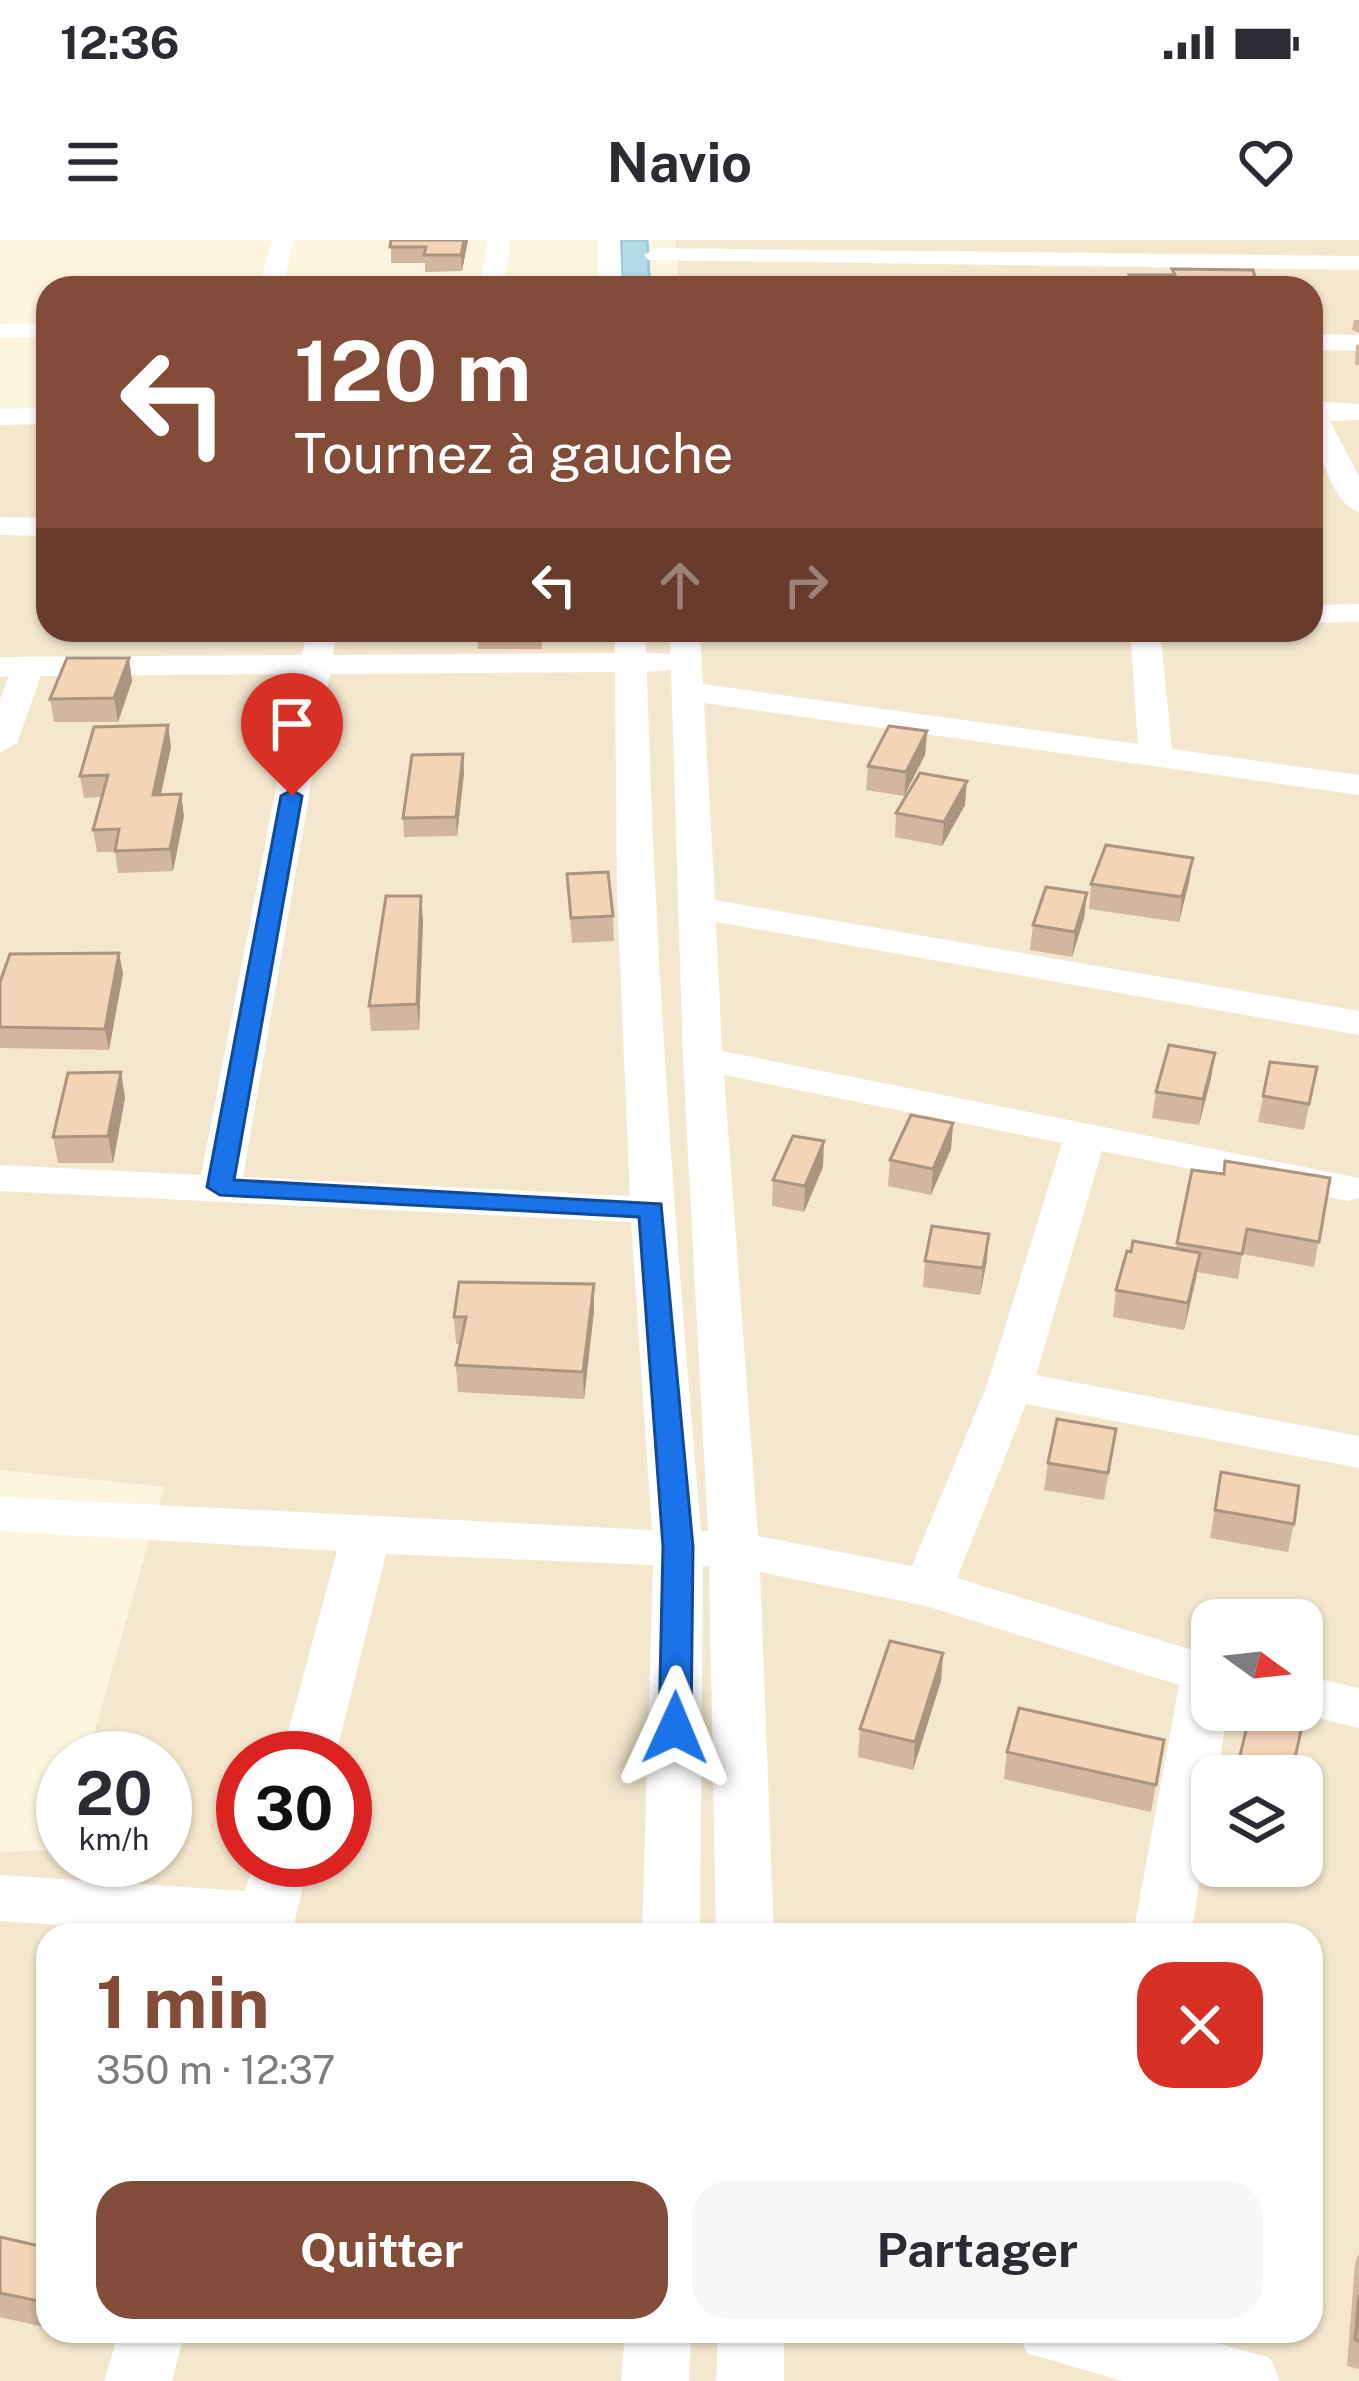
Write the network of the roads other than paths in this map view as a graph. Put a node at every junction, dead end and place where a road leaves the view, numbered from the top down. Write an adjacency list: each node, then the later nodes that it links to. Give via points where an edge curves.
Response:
1 (283, 240): 7 (street)
2 (499, 240): 8 (street)
3 (609, 240): 9 (street)
4 (656, 248): 5 (street)
5 (1063, 250): 6 (street)
6 (1359, 263)
7 (273, 276)
8 (494, 276)
9 (610, 276)
10 (36, 330): 11 (street)
11 (0, 331)
12 (1323, 342): 13 (street)
13 (1359, 343)
14 (1359, 412): 17 (street)
15 (36, 416): 16 (street)
16 (0, 417)
17 (1323, 424)
18 (1323, 439): 19 (street)
19 (1359, 503)
20 (0, 526): 21 (street)
21 (36, 527)
22 (1359, 613): 23 (street)
23 (1323, 614)
24 (1146, 642): 30 (street)
25 (630, 646): 26 (street); 27 (street); 39 (street)
26 (319, 648): 28 (street); 37 (street)
27 (685, 661): 30 (street); 32 (street)
28 (14, 667): 29 (street)
29 (0, 742)
30 (1156, 760): 31 (street)
31 (1359, 785)
32 (698, 908): 33 (street); 34 (street)
33 (1359, 1023)
34 (703, 1058): 35 (street); 45 (street)
35 (1085, 1137): 38 (street); 40 (street)
36 (0, 1178): 37 (street)
37 (220, 1187): 39 (street)
38 (1348, 1188)
39 (651, 1210): 44 (street)
40 (1010, 1385): 41 (street); 46 (street)
41 (1359, 1452)
42 (0, 1514): 43 (street)
43 (366, 1535): 44 (street); 50 (street)
44 (678, 1547): 45 (street); 56 (street)
45 (734, 1549): 46 (street); 57 (street)
46 (928, 1588): 47 (street)
47 (1191, 1669)
48 (1323, 1700): 49 (street)
49 (1359, 1708)
50 (315, 1731)
51 (1199, 1731): 58 (street)
52 (275, 1887): 55 (street)
53 (0, 1898): 54 (street)
54 (237, 1923)
55 (266, 1923)
56 (671, 1923)
57 (745, 1923)
58 (1164, 1923)
59 (149, 2343): 63 (street)
60 (657, 2343): 64 (street)
61 (751, 2343): 65 (street)
62 (1107, 2343): 66 (street)
63 (138, 2381)
64 (655, 2381)
65 (750, 2381)
66 (1246, 2381)

